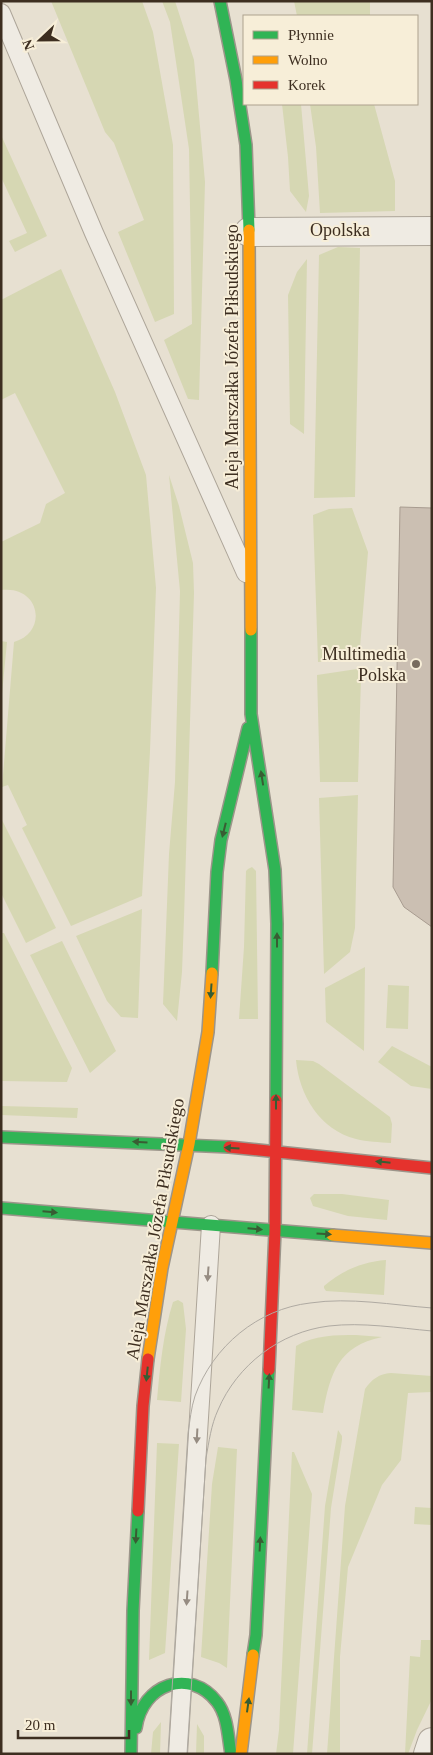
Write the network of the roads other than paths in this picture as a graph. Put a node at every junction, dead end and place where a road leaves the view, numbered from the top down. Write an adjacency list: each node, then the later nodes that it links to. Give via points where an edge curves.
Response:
1 (220, 1): 4 (street, Aleja Marszałka Józefa Piłsudskiego, via 246,145)
2 (3, 21): 5 (lane)
3 (432, 231): 4 (street, Opolska)
4 (249, 232): 5 (street, Aleja Marszałka Józefa Piłsudskiego)
5 (251, 583): 6 (street, Aleja Marszałka Józefa Piłsudskiego)
6 (252, 714): 8 (street, Aleja Marszałka Józefa Piłsudskiego, one-way to 8, via 221,840 208,1032); 9 (street, Aleja Marszałka Józefa Piłsudskiego, one-way to 6, via 278,976 275,870)
7 (1, 1137): 8 (street, one-way to 7)
8 (189, 1144): 9 (street, one-way to 8); 12 (street, Aleja Marszałka Józefa Piłsudskiego)
9 (276, 1151): 10 (street, one-way to 9); 14 (street, Aleja Marszałka Józefa Piłsudskiego)
10 (432, 1168)
11 (1, 1208): 12 (street, one-way to 12)
12 (171, 1222): 13 (street); 18 (street, Aleja Marszałka Józefa Piłsudskiego, one-way to 18, via 154,1317 143,1406 133,1611)
13 (211, 1225): 14 (street, one-way to 14); 16 (lane, one-way to 16)
14 (275, 1231): 15 (street, one-way to 15); 21 (street, Aleja Marszałka Józefa Piłsudskiego, one-way to 14, via 256,1636)
15 (432, 1243)
16 (181, 1684): 18 (street, via 162,1688 144,1702 138,1715); 19 (lane); 20 (street, via 205,1691 217,1703)
17 (432, 1742): 22 (street)
18 (131, 1754)
19 (178, 1754)
20 (232, 1754)
21 (241, 1754)
22 (428, 1754)

